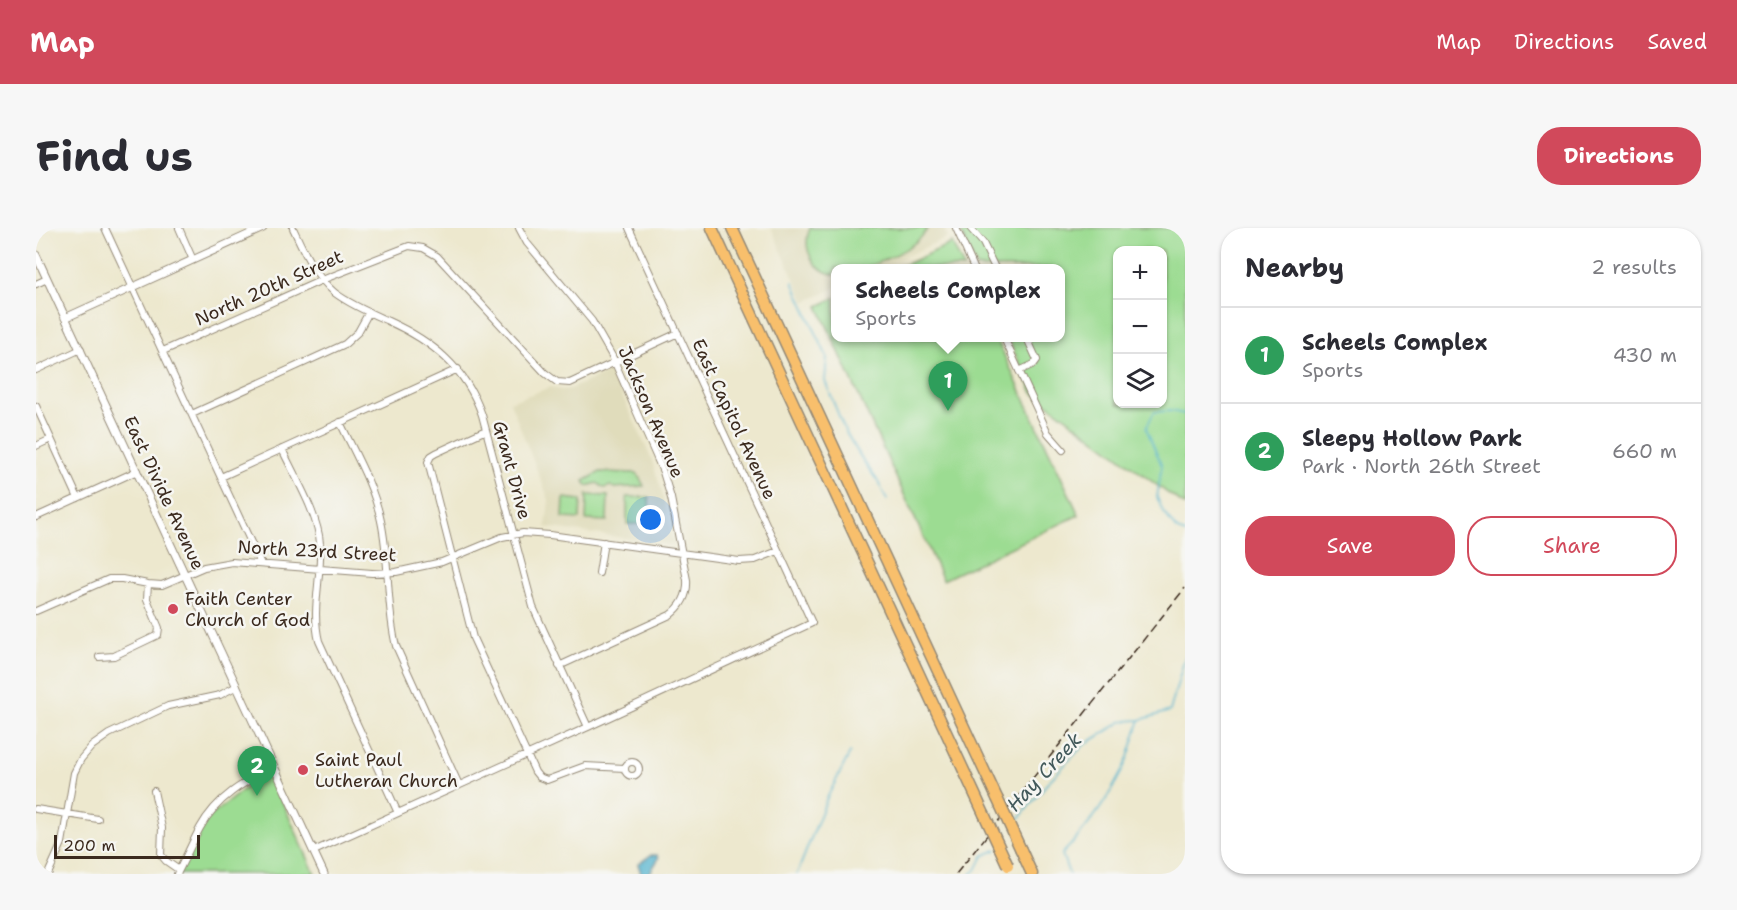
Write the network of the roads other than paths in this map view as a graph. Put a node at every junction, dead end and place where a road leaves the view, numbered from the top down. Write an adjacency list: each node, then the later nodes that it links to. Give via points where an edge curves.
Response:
1 (105, 228): 19 (street)
2 (179, 228): 13 (street)
3 (263, 228): 11 (street)
4 (293, 228): 17 (street, Grant Drive)
5 (519, 228): 27 (street, Jackson Avenue, via 526,243 592,321)
6 (629, 228): 22 (street, East Capitol Avenue)
7 (712, 228): 69 (highway, bridge)
8 (732, 228): 73 (highway, bridge)
9 (956, 228): 14 (street)
10 (970, 228): 15 (street)
11 (252, 230): 13 (street)
12 (36, 255): 16 (street, East Divide Avenue)
13 (193, 260): 19 (street)
14 (972, 264)
15 (993, 264)
16 (47, 279): 18 (street); 21 (street, East Divide Avenue)
17 (322, 280): 20 (street, Grant Drive, via 341,297); 26 (street, North 20th Street); 27 (street, North 20th Street, via 403,247 423,248 437,256 553,380 570,382)
18 (36, 284)
19 (133, 287): 21 (street); 26 (street)
20 (369, 312): 28 (street, Grant Drive, via 420,336); 32 (street, via 358,333 340,347)
21 (65, 318): 25 (street, East Divide Avenue)
22 (678, 333): 27 (street, North 20th Street); 45 (street, East Capitol Avenue)
23 (1006, 342): 30 (street)
24 (1029, 342): 30 (street, via 1037,360)
25 (81, 349): 29 (street); 39 (street, East Divide Avenue)
26 (163, 351): 32 (street)
27 (615, 362): 46 (street, Jackson Avenue, via 660,464)
28 (458, 369): 33 (street); 34 (street, Grant Drive, via 477,401)
29 (36, 370)
30 (1019, 371): 38 (street, via 1048,433)
31 (36, 406): 35 (street)
32 (192, 414): 40 (street)
33 (340, 422): 37 (street); 50 (street, via 376,503)
34 (486, 430): 43 (street, Grant Drive); 47 (street, via 436,453 428,462)
35 (51, 439): 36 (street); 41 (street)
36 (36, 446)
37 (282, 449): 40 (street); 49 (street, via 317,528 321,545)
38 (1063, 450)
39 (137, 471): 41 (street); 52 (street, East Divide Avenue)
40 (221, 477): 48 (street)
41 (78, 498): 42 (street)
42 (36, 518)
43 (513, 535): 44 (street, North 23rd Street, via 540,534); 47 (street, North 23rd Street); 56 (street, Grant Drive, via 533,607)
44 (604, 542): 46 (street, North 23rd Street); 51 (street)
45 (778, 551): 46 (street, North 23rd Street, via 745,561); 58 (street, East Capitol Avenue, via 813,623)
46 (682, 553): 56 (street, Jackson Avenue, via 687,591 675,611)
47 (452, 558): 50 (street, North 23rd Street); 59 (street, via 476,646)
48 (261, 564): 49 (street, North 23rd Street); 52 (street, North 23rd Street, via 221,563)
49 (319, 569): 50 (street, North 23rd Street); 65 (street, via 319,641)
50 (387, 572): 62 (street, via 392,625 400,656)
51 (599, 573)
52 (186, 576): 53 (street, North 23rd Street, via 167,584); 57 (street, East Divide Avenue)
53 (148, 584): 54 (street, North 23rd Street, via 117,578 104,580); 55 (street, via 147,599 159,628 158,635 114,656)
54 (36, 610)
55 (99, 657)
56 (559, 666): 58 (street, Grant Drive)
57 (237, 687): 60 (street, East Divide Avenue); 66 (street, via 168,706 96,742 74,773)
58 (588, 727): 59 (street)
59 (526, 755): 61 (street, via 537,775 547,780 585,766); 62 (street)
60 (274, 767): 68 (street, East Divide Avenue); 70 (street, via 238,786 213,808)
61 (625, 768)
62 (459, 785): 65 (street)
63 (154, 791): 70 (street, via 162,828 162,855)
64 (36, 809): 66 (street)
65 (398, 813): 68 (street)
66 (67, 814): 67 (street); 71 (street, via 60,848)
67 (98, 819)
68 (314, 851): 72 (street, East Divide Avenue)
69 (1010, 870)
70 (178, 872)
71 (48, 874)
72 (324, 874)
73 (1032, 874)

